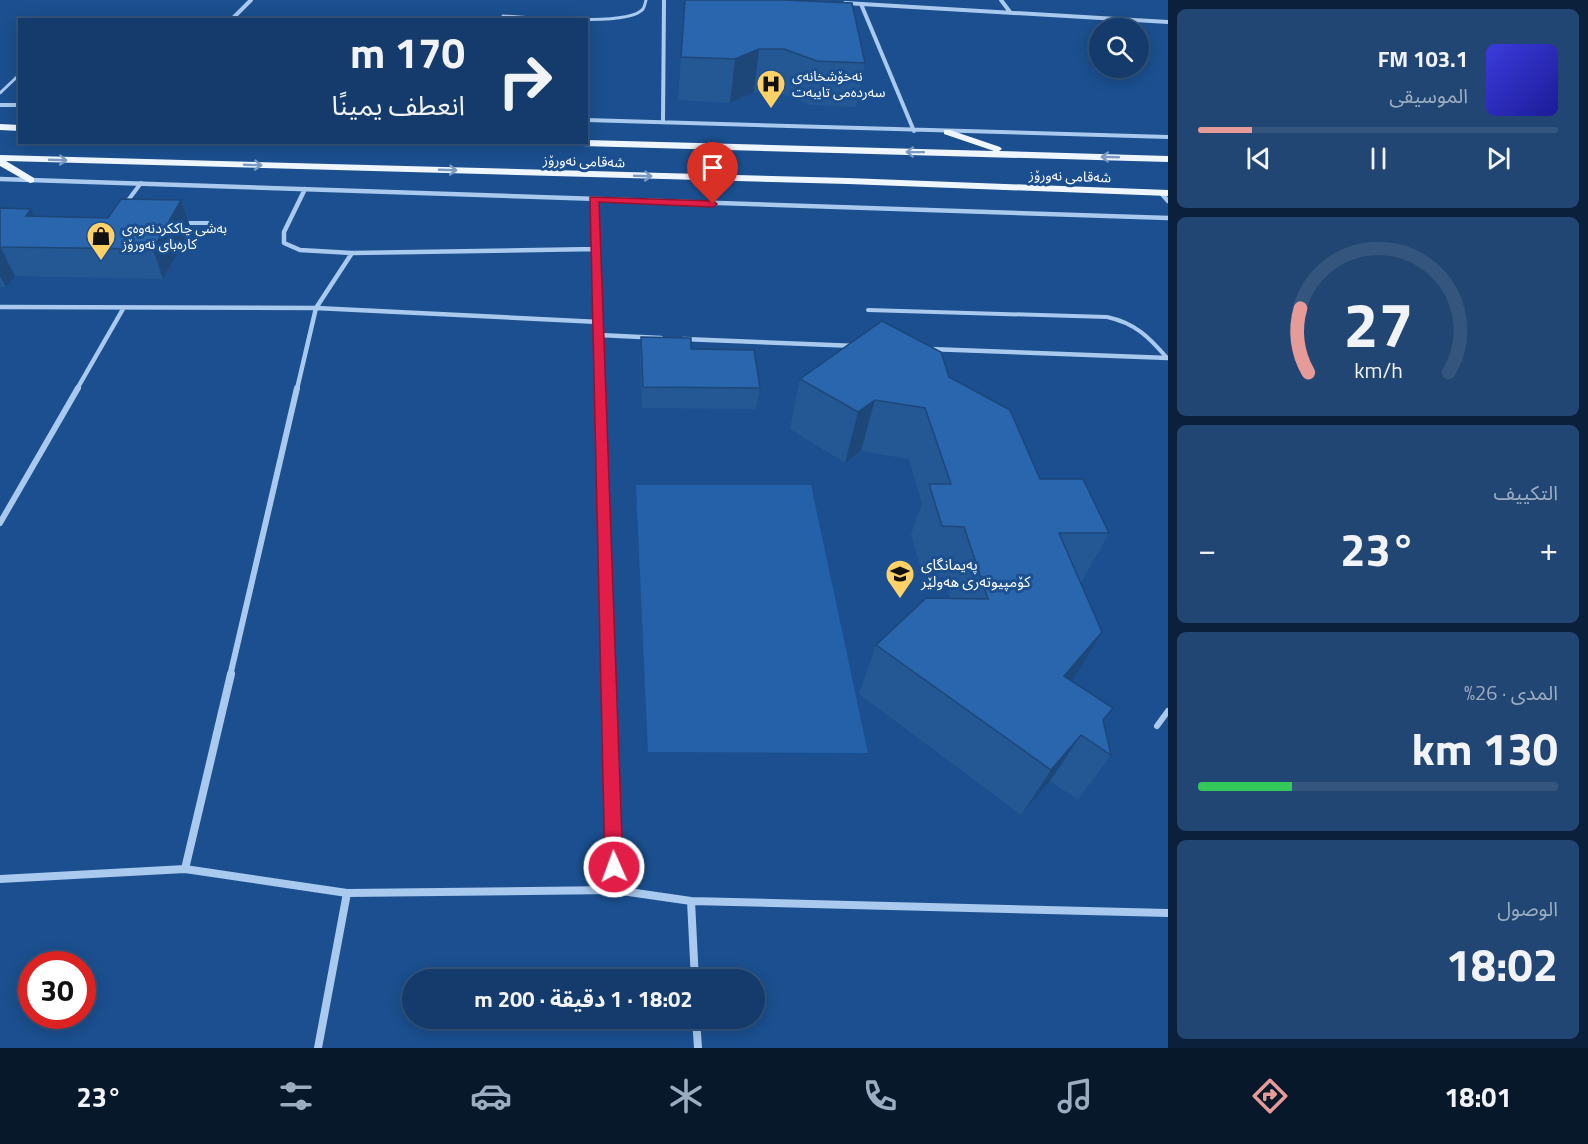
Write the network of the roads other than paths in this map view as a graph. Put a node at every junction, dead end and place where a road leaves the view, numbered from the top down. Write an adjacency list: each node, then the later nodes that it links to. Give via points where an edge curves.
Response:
1 (251, 0): 11 (street)
2 (646, 0): 13 (lane, via 643,9 623,19)
3 (664, 0): 20 (street)
4 (875, 0): 8 (street)
5 (1001, 0): 9 (street)
6 (838, 3): 7 (street)
7 (861, 4): 8 (street); 23 (street)
8 (878, 5): 9 (street)
9 (1010, 12): 14 (street)
10 (503, 16): 12 (lane)
11 (233, 18)
12 (583, 18)
13 (588, 18)
14 (1168, 22)
15 (18, 76): 16 (lane)
16 (0, 93)
17 (0, 105): 18 (street)
18 (18, 105)
19 (588, 120): 20 (street)
20 (663, 122): 23 (street)
21 (0, 128): 22 (main road)
22 (18, 128)
23 (914, 131): 24 (street)
24 (947, 132): 25 (street); 27 (main road)
25 (1168, 137)
26 (588, 143): 27 (main road, شەقامی نەورۆز, one-way to 26)
27 (1011, 154): 28 (main road, شەقامی نەورۆز, one-way to 27)
28 (1168, 159)
29 (0, 160): 31 (main road); 34 (main road, شەقامی نەورۆز, one-way to 34)
30 (0, 179): 31 (street)
31 (30, 180): 32 (street)
32 (141, 183): 33 (street); 36 (lane)
33 (305, 189): 35 (street); 41 (street, via 284,232 284,243 300,250)
34 (1166, 195)
35 (594, 199): 37 (street); 40 (street)
36 (122, 208)
37 (1168, 218)
38 (173, 223): 39 (lane)
39 (208, 224)
40 (596, 249): 41 (street); 46 (street)
41 (352, 253): 43 (street)
42 (0, 307): 44 (street)
43 (316, 308): 44 (street); 46 (street); 54 (street)
44 (123, 309): 51 (street)
45 (868, 310): 50 (lane, via 1107,317 1143,329)
46 (599, 322): 47 (street)
47 (599, 335): 48 (street); 56 (street)
48 (859, 346)
49 (918, 348): 50 (street)
50 (1167, 358)
51 (0, 523)
52 (1168, 711): 53 (lane)
53 (1157, 726)
54 (185, 869): 55 (street); 57 (street)
55 (0, 879)
56 (615, 890): 57 (street); 58 (street)
57 (347, 893): 62 (street)
58 (691, 901): 59 (street); 60 (street)
59 (1168, 913)
60 (694, 969)
61 (697, 1029): 63 (street)
62 (318, 1048)
63 (698, 1048)

